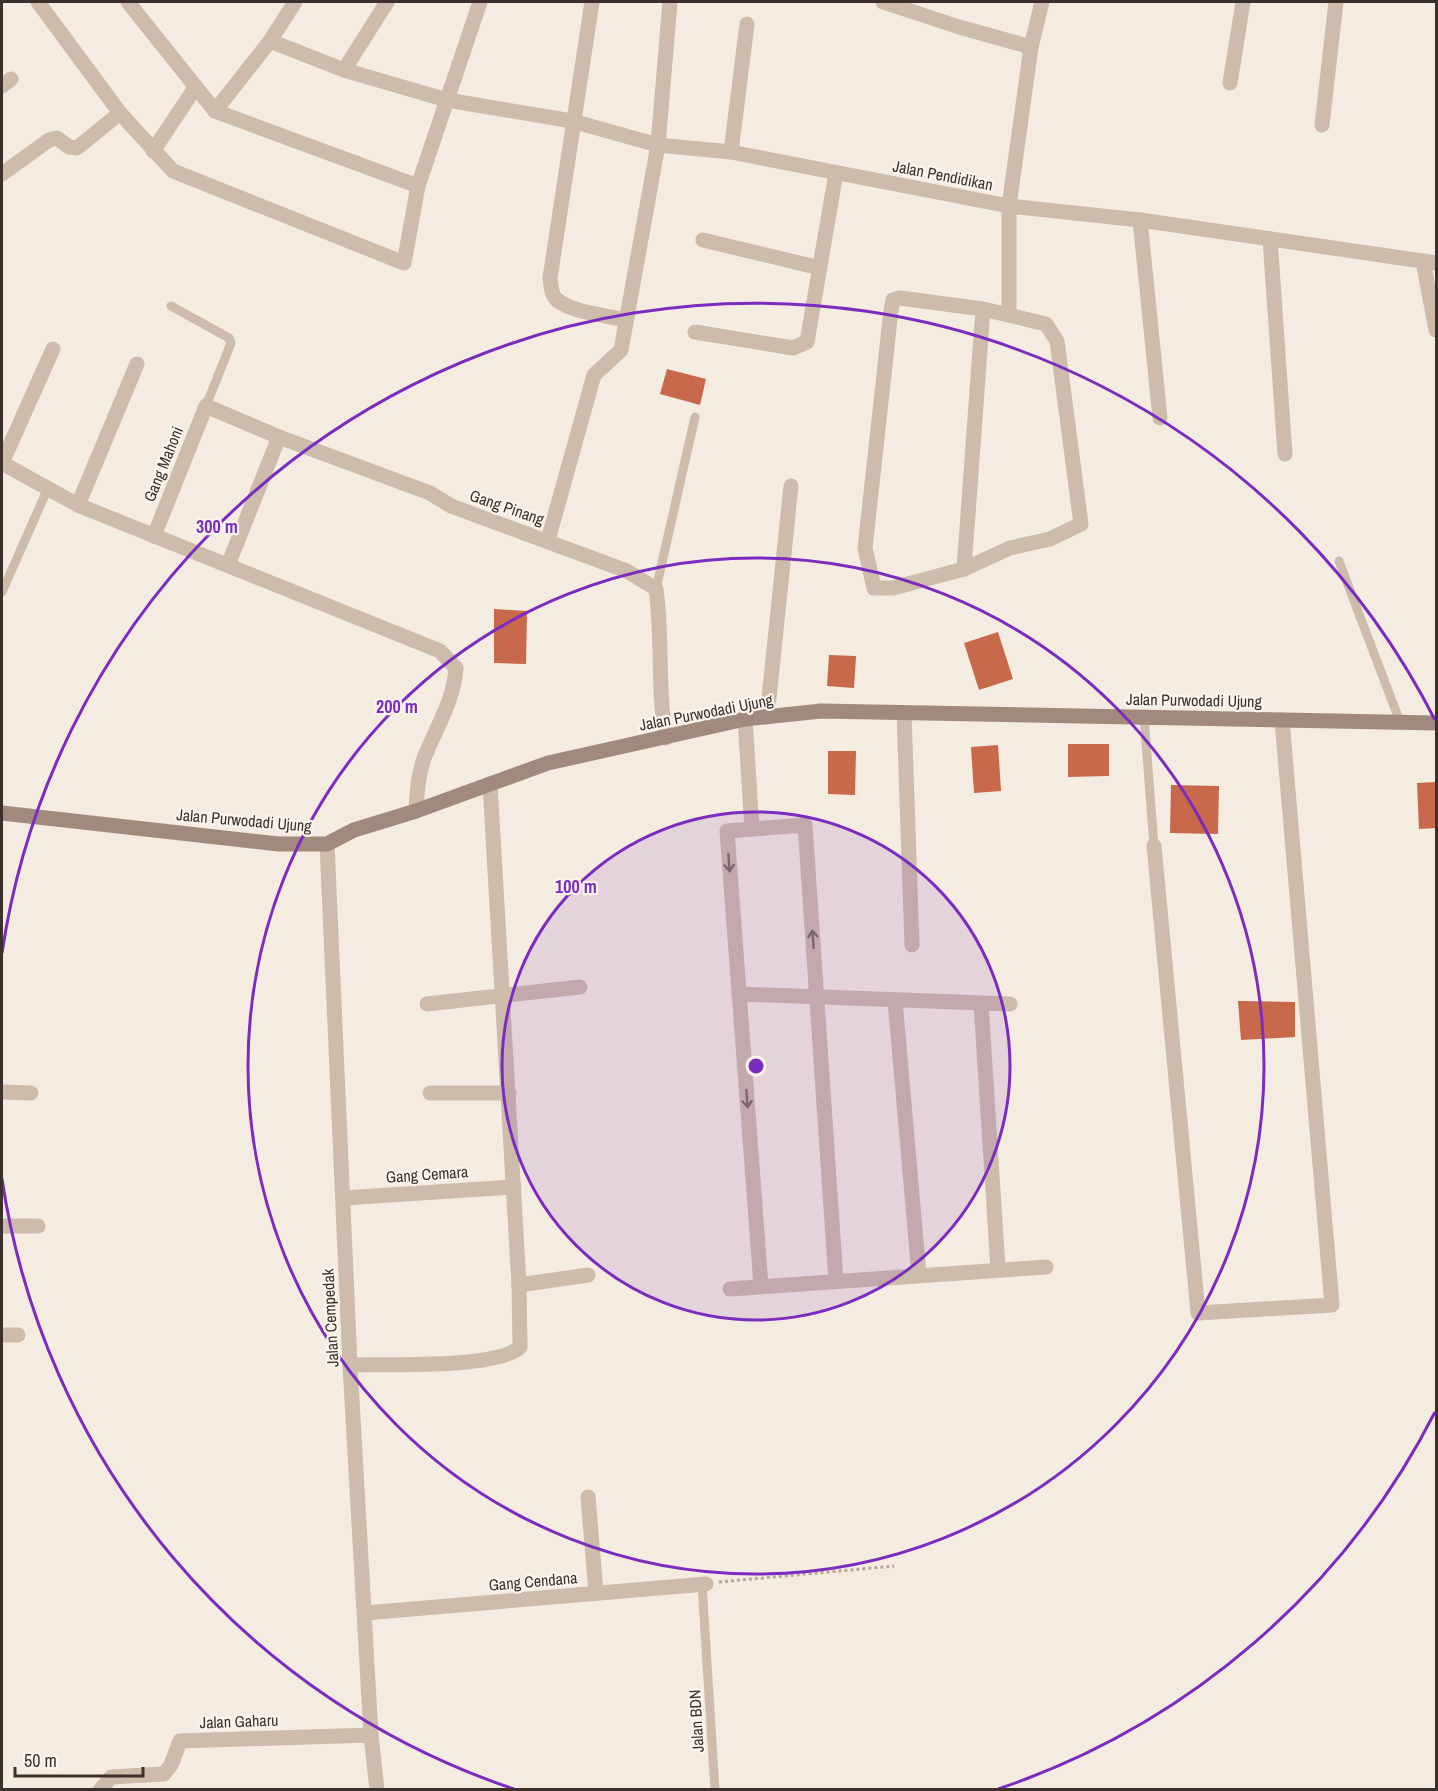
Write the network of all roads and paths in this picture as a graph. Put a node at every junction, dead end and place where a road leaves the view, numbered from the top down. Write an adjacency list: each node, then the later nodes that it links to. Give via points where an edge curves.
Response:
1 (38, 2): 20 (street)
2 (128, 2): 17 (street)
3 (295, 2): 13 (street)
4 (387, 2): 15 (street)
5 (480, 2): 18 (street)
6 (592, 2): 21 (street)
7 (670, 2): 23 (street)
8 (883, 2): 14 (street)
9 (1042, 2): 14 (street)
10 (1243, 2): 16 (street)
11 (1336, 2): 22 (street)
12 (747, 24): 25 (street)
13 (270, 40): 15 (street, Jalan Pendidikan); 19 (street)
14 (1031, 47): 29 (street)
15 (345, 70): 18 (street, Jalan Pendidikan)
16 (1230, 83)
17 (195, 88): 19 (street); 24 (street)
18 (447, 100): 21 (street, Jalan Pendidikan); 28 (street)
19 (215, 111): 28 (street)
20 (120, 113): 24 (street); 27 (street, via 77,148 57,138 49,140)
21 (572, 121): 23 (street, Jalan Pendidikan); 38 (street, via 550,278 552,291 557,299 575,308)
22 (1322, 125)
23 (658, 146): 25 (street, Jalan Pendidikan); 38 (street)
24 (153, 151): 28 (street, via 172,171 404,263)
25 (731, 152): 26 (street, Jalan Pendidikan)
26 (837, 173): 29 (street, Jalan Pendidikan); 34 (street)
27 (2, 174)
28 (418, 186)
29 (1009, 206): 30 (street, Jalan Pendidikan); 37 (street)
30 (1140, 220): 31 (street, Jalan Pendidikan); 45 (street)
31 (1270, 239): 33 (street, Jalan Pendidikan); 47 (street)
32 (703, 240): 34 (street)
33 (1430, 262): 39 (street)
34 (820, 268): 40 (street, via 807,342 802,345 793,348)
35 (171, 306): 43 (lane, via 229,338 231,344)
36 (983, 309): 37 (street); 56 (street); 56 (street, via 893,300 865,548 874,588 893,588)
37 (1009, 314): 56 (street, via 1046,324 1057,341 1081,524 1050,539 1010,548)
38 (625, 320): 53 (street, via 621,350 594,375)
39 (1437, 330)
40 (695, 332)
41 (53, 349): 48 (street)
42 (137, 364): 51 (street)
43 (206, 406): 46 (street, Gang Pinang); 52 (street, Gang Mahoni)
44 (695, 417): 57 (lane)
45 (1160, 418)
46 (279, 437): 53 (street, Gang Pinang); 55 (street)
47 (1286, 454)
48 (2, 463): 50 (street)
49 (791, 486): 61 (street)
50 (48, 488): 51 (street); 58 (lane)
51 (78, 505): 52 (street)
52 (154, 536): 55 (street)
53 (548, 540): 57 (street, Gang Pinang, via 627,571)
54 (1339, 561): 64 (lane)
55 (228, 565): 68 (street, via 440,651 456,668 455,688 424,758)
56 (964, 569)
57 (656, 589): 66 (street, via 661,623 660,708)
58 (2, 592)
59 (904, 713): 60 (street, Jalan Purwodadi Ujung); 61 (street, Jalan Purwodadi Ujung, via 821,711); 73 (street)
60 (1144, 716): 63 (street, Jalan Purwodadi Ujung); 72 (lane)
61 (767, 717): 62 (street, Jalan Purwodadi Ujung)
62 (745, 719): 66 (street, Jalan Purwodadi Ujung); 70 (street)
63 (1282, 720): 64 (street, Jalan Purwodadi Ujung); 72 (street, via 1332,1305 1198,1313)
64 (1400, 722): 65 (street, Jalan Purwodadi Ujung)
65 (1437, 723)
66 (666, 738): 67 (street, Jalan Purwodadi Ujung, via 548,763)
67 (490, 784): 68 (street, Jalan Purwodadi Ujung); 76 (street)
68 (416, 811): 71 (street, Jalan Purwodadi Ujung, via 354,830)
69 (2, 813): 71 (street, Jalan Purwodadi Ujung, via 279,844)
70 (752, 829): 75 (street, one-way to 75, via 727,831); 77 (street, one-way to 70, via 805,825)
71 (327, 844): 87 (street, Jalan Cempedak)
72 (1154, 846)
73 (912, 945)
74 (580, 987): 76 (street)
75 (739, 994): 77 (street); 96 (street, one-way to 96)
76 (503, 996): 80 (street); 85 (street)
77 (817, 997): 78 (street); 94 (street)
78 (895, 1000): 79 (street); 93 (street)
79 (981, 1003): 81 (street); 91 (street)
80 (427, 1004)
81 (1010, 1004)
82 (2, 1092): 83 (street)
83 (31, 1093)
84 (430, 1093): 85 (street)
85 (508, 1093): 86 (street)
86 (514, 1187): 87 (street, Gang Cemara); 95 (street)
87 (343, 1198): 100 (street, Jalan Cempedak)
88 (2, 1226): 89 (street)
89 (38, 1226)
90 (1046, 1266): 91 (street)
91 (998, 1269): 93 (street)
92 (588, 1275): 95 (street)
93 (919, 1275): 94 (street)
94 (836, 1281): 96 (street)
95 (519, 1285): 100 (street, via 520,1347 513,1353 468,1362)
96 (761, 1286): 97 (street)
97 (730, 1289)
98 (2, 1335): 99 (street)
99 (18, 1335)
100 (350, 1365): 105 (street, Jalan Cempedak)
101 (588, 1497): 104 (street)
102 (894, 1566): 103 (path)
103 (704, 1584): 104 (street, Gang Cendana); 109 (lane, Jalan BDN)
104 (596, 1593): 105 (street, Gang Cendana)
105 (364, 1613): 106 (street, Jalan Cempedak)
106 (371, 1735): 107 (street, Jalan Gaharu, via 180,1741 164,1774 111,1777); 108 (street, Jalan Cempedak)
107 (100, 1790)
108 (377, 1790)
109 (715, 1790)

